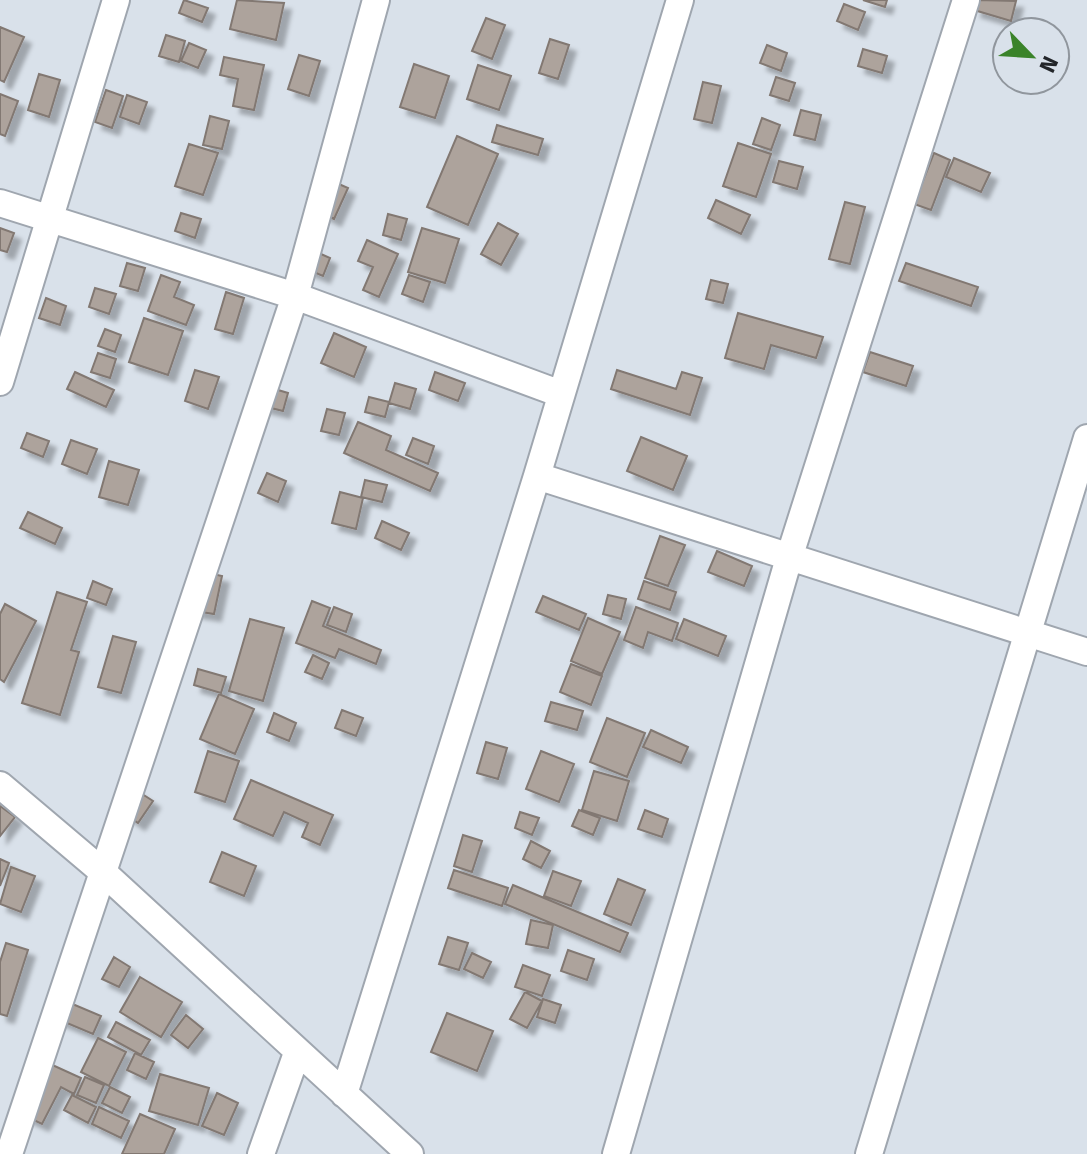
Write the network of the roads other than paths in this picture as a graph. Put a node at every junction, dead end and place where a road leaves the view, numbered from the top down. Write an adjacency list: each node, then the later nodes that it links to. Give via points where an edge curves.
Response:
1 (116, 0): 6 (street)
2 (376, 0): 7 (street)
3 (680, 0): 9 (street)
4 (966, 0): 12 (street)
5 (0, 203): 6 (street)
6 (52, 220): 7 (street); 8 (street)
7 (295, 296): 9 (street); 16 (street)
8 (0, 382)
9 (561, 394): 11 (street)
10 (1087, 438): 13 (street)
11 (537, 476): 12 (street); 18 (street)
12 (789, 558): 13 (street); 19 (street)
13 (1026, 633): 14 (street); 23 (street)
14 (1087, 652)
15 (0, 785): 16 (street)
16 (104, 873): 17 (street); 20 (street)
17 (297, 1053): 18 (street); 21 (street)
18 (344, 1094): 22 (street)
19 (620, 1153)
20 (9, 1154)
21 (261, 1154)
22 (410, 1154)
23 (869, 1154)

